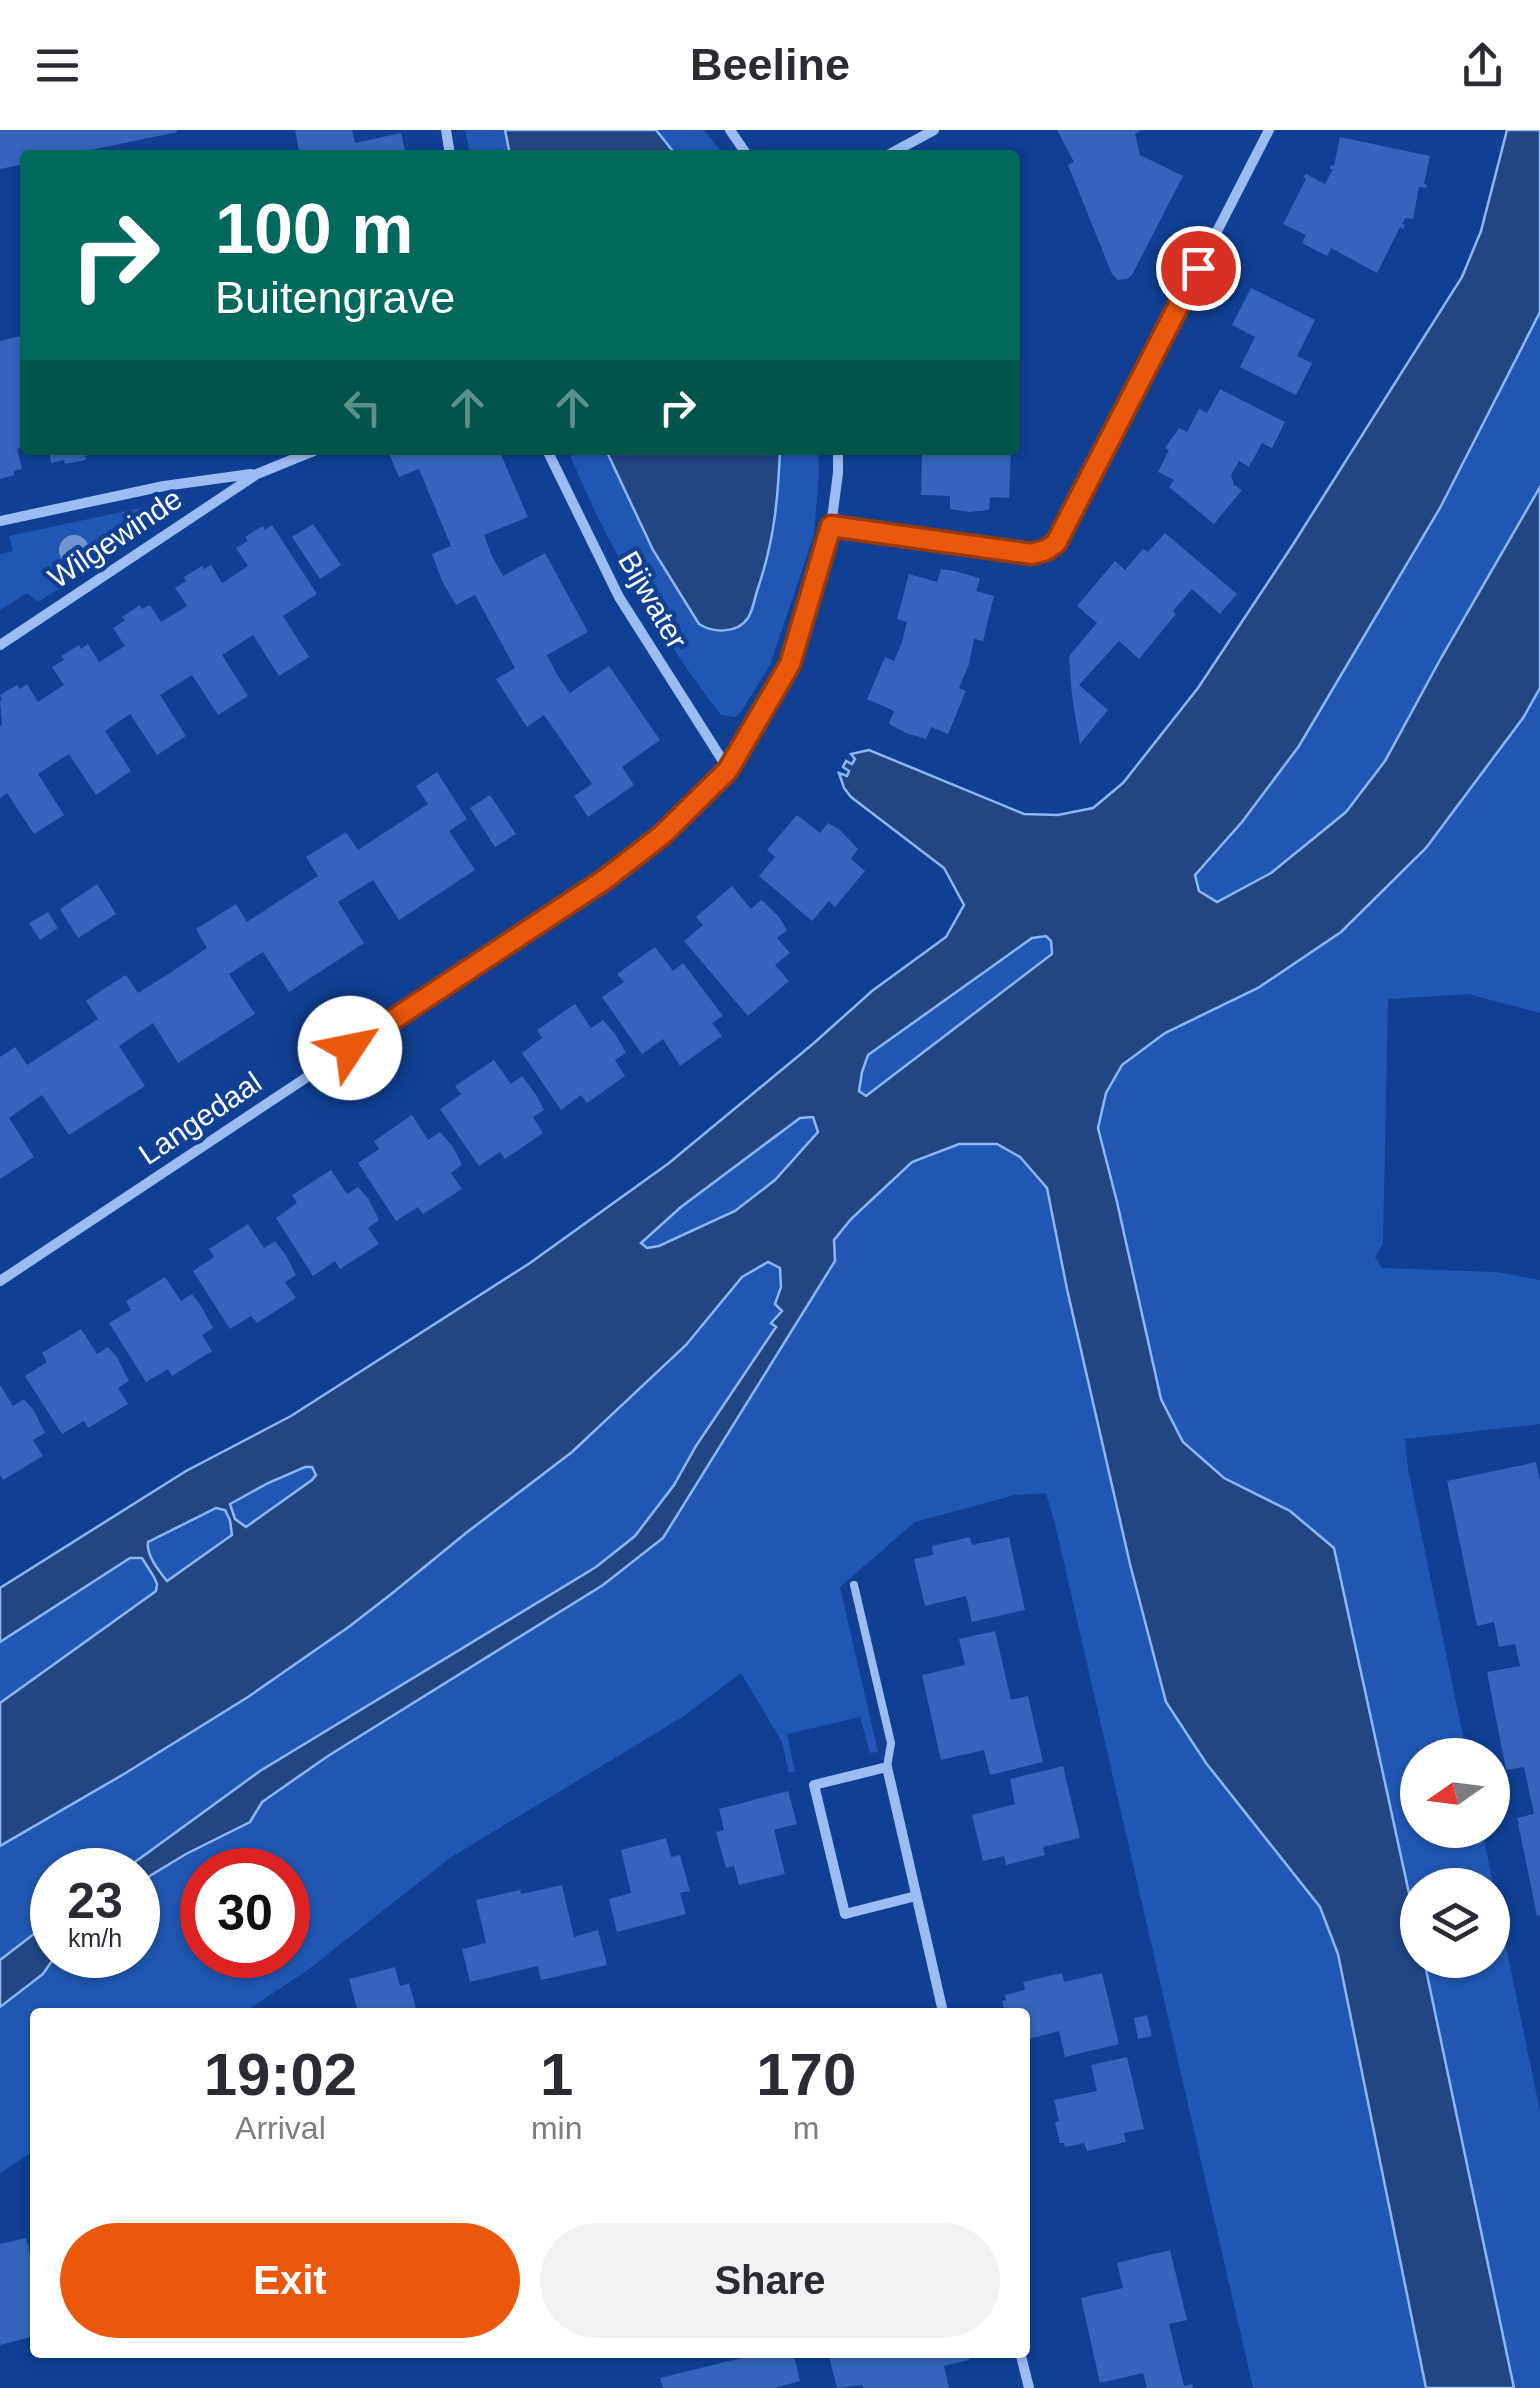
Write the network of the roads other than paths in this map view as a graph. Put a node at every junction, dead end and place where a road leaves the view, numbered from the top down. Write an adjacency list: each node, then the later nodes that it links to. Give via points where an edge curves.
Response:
1 (934, 130): 3 (street)
2 (1269, 130): 9 (street, via 1056,543 1032,554)
3 (897, 150)
4 (304, 455): 7 (street, Wilgewinde)
5 (549, 455): 11 (street, Bijwater, via 619,597)
6 (838, 455): 9 (street, Langedaal)
7 (258, 474): 8 (street, Wilgewinde, via 164,486); 10 (street, Wilgewinde)
8 (0, 521)
9 (831, 526): 11 (street, Langedaal, via 790,664)
10 (0, 645)
11 (728, 770): 12 (street, Langedaal, via 604,880)
12 (0, 1280)
13 (854, 1586): 14 (lane, via 891,1743)
14 (887, 1767): 15 (street); 15 (street, via 814,1785 845,1914)
15 (916, 1896): 16 (street)
16 (942, 2008)
17 (1022, 2358): 18 (street)
18 (1029, 2388)

